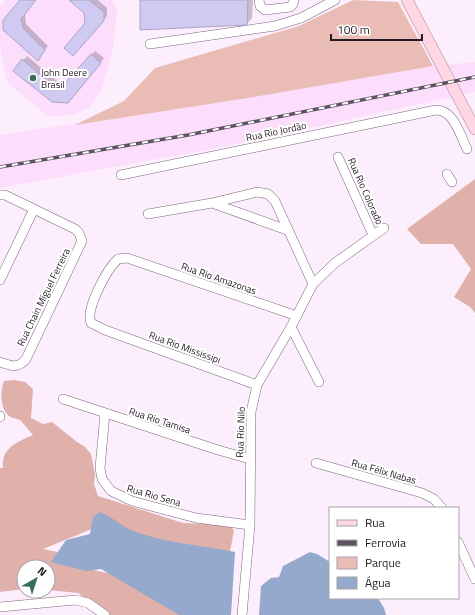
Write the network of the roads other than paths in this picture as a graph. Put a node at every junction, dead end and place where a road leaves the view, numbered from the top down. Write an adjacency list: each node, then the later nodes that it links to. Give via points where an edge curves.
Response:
1 (259, 0): 5 (street, via 263,10)
2 (294, 0): 5 (street, via 290,7)
3 (335, 0): 6 (street, via 301,18)
4 (407, 0): 8 (main road)
5 (274, 9): 6 (street)
6 (275, 26): 7 (street)
7 (150, 44)
8 (475, 129)
9 (467, 149): 12 (street, Rua Rio Jordão, via 451,116 445,111 436,110)
10 (338, 157): 20 (street, Rua Rio Colorado)
11 (446, 174): 13 (street)
12 (121, 175)
13 (452, 182)
14 (0, 195): 16 (street, via 5,195)
15 (212, 203): 17 (street); 19 (street); 19 (street, via 249,193 268,194 275,201)
16 (34, 210): 22 (street); 26 (street, Rua Chain Miguel Ferreira, via 75,229 82,241 26,359 19,365 9,366)
17 (148, 214)
18 (384, 228): 20 (street, Rua Rio Nilo)
19 (287, 230): 23 (street)
20 (373, 235): 23 (street, Rua Rio Nilo, via 335,263)
21 (134, 260): 24 (street, Rua Rio Amazonas); 28 (street, Rua Rio Mississipi, via 122,258 112,263 90,309 91,323)
22 (0, 280)
23 (313, 284): 24 (street, Rua Rio Nilo)
24 (297, 316): 25 (street, Rua Rio Nilo)
25 (291, 327): 27 (street); 28 (street, Rua Rio Nilo)
26 (0, 362)
27 (319, 382)
28 (257, 385): 31 (street, Rua Rio Nilo, via 251,412)
29 (64, 399): 30 (street, Rua Rio Tamisa)
30 (105, 413): 31 (street, Rua Rio Tamisa); 34 (street, Rua Rio Sena, via 100,468 102,479 111,491 132,501 196,518)
31 (250, 459): 34 (street, Rua Rio Nilo)
32 (316, 463): 33 (street, Rua Félix Nabas, via 422,493 434,499)
33 (441, 507)
34 (250, 525): 39 (street, Rua Rio Nilo)
35 (459, 544): 36 (street)
36 (475, 579)
37 (0, 607): 38 (street, via 75,600 88,603)
38 (106, 615)
39 (242, 615)

